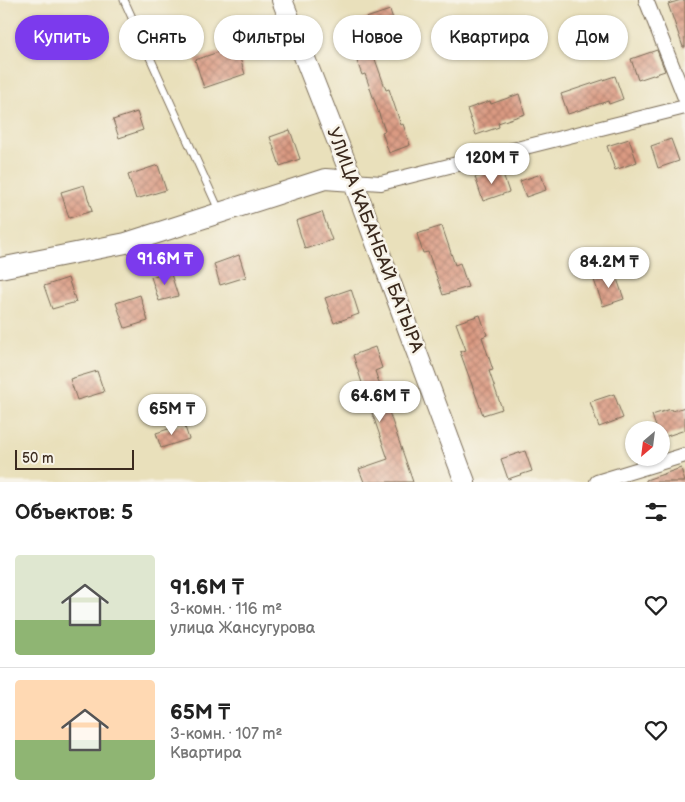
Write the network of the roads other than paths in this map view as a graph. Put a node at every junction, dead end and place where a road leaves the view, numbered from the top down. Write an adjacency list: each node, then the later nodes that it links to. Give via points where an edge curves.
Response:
1 (124, 0): 7 (lane)
2 (282, 0): 6 (street, УЛИЦА КАБАНБАЙ БАТЫРА)
3 (646, 0): 4 (street)
4 (685, 98)
5 (685, 107): 6 (street, via 381,183)
6 (353, 181): 7 (street, via 325,179); 10 (street, УЛИЦА КАБАНБАЙ БАТЫРА)
7 (220, 213): 8 (street, via 126,243)
8 (0, 268)
9 (685, 455): 11 (street)
10 (465, 482)
11 (596, 482)

